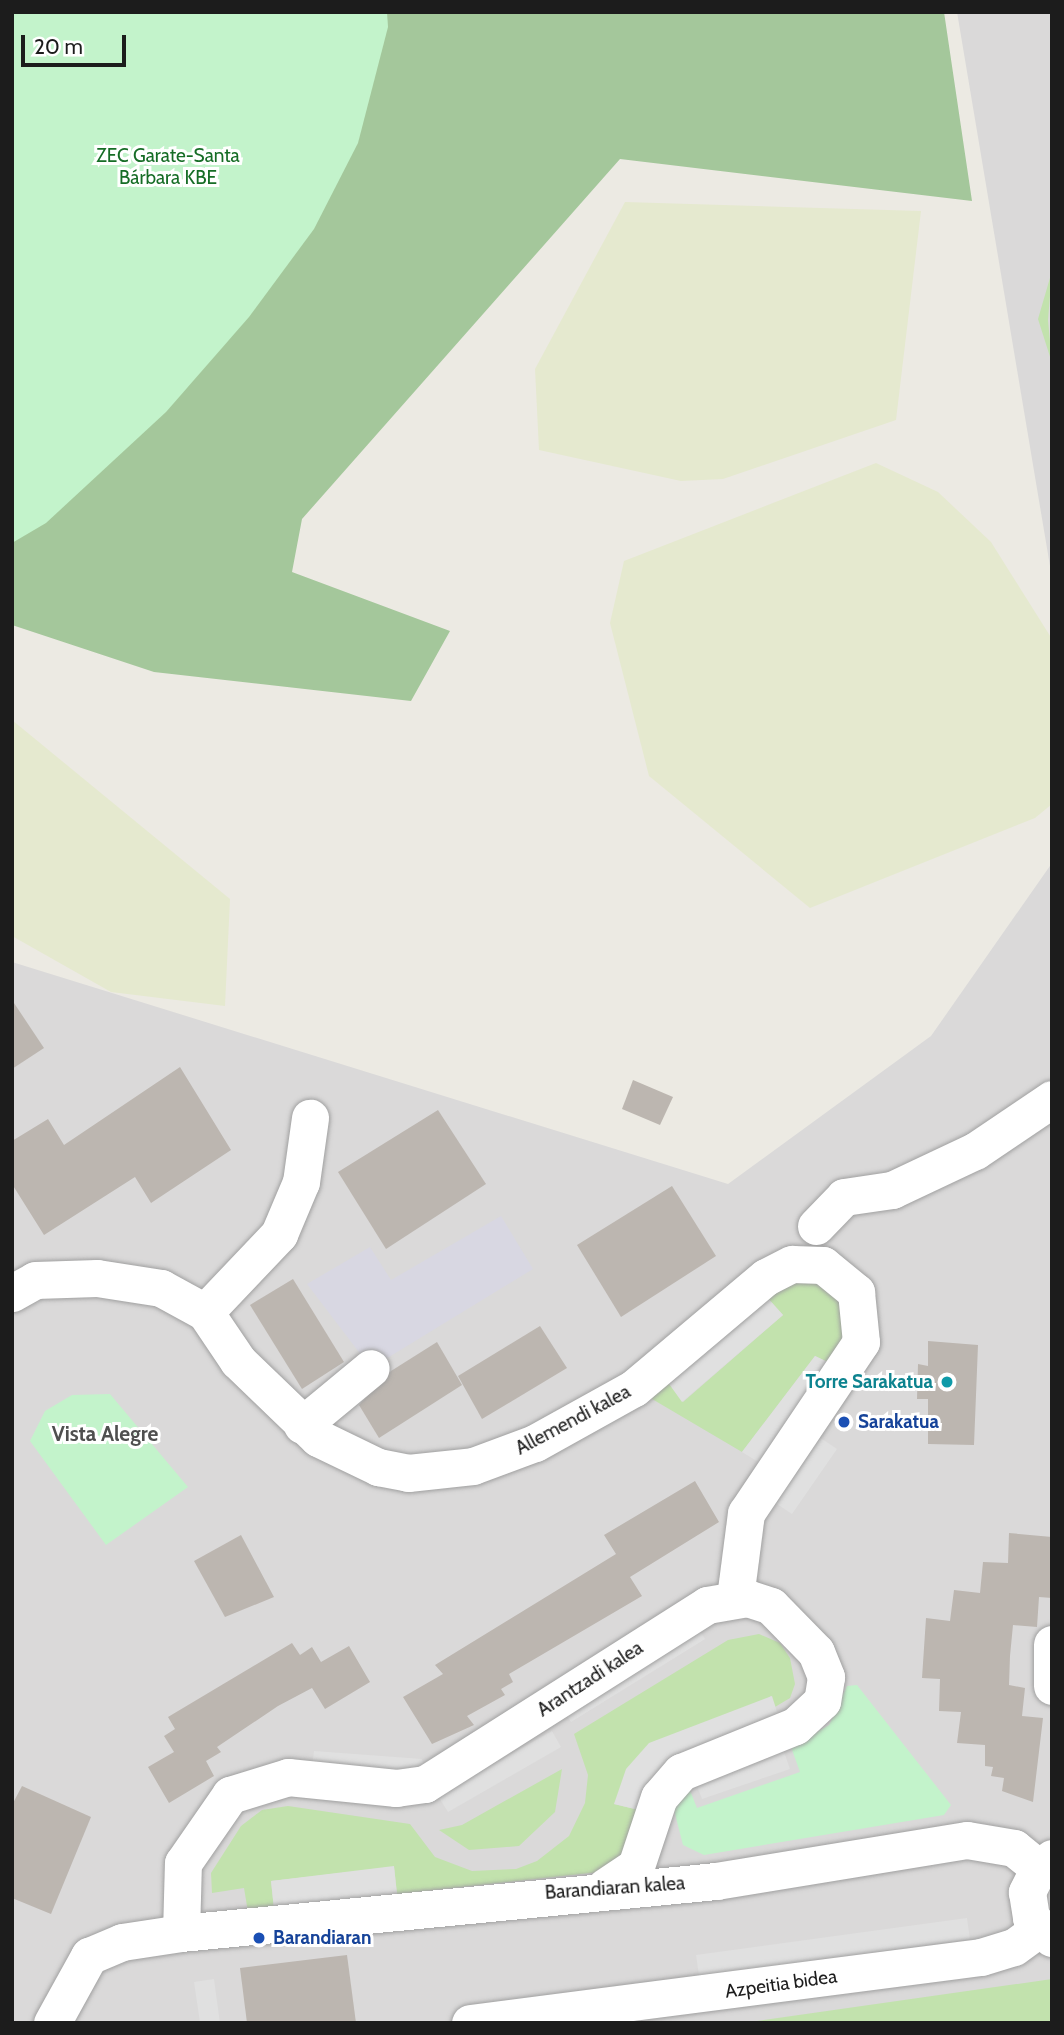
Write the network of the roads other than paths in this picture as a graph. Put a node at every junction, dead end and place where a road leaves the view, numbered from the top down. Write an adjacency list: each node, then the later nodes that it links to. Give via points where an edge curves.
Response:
1 (1052, 1099): 3 (street, via 975,1151 892,1190 844,1197)
2 (310, 1118): 5 (street, via 301,1182 279,1234)
3 (816, 1226)
4 (12, 1293): 5 (street, Allemendi kalea, via 35,1280 97,1278 161,1288)
5 (205, 1312): 7 (street, Allemendi kalea, via 238,1361)
6 (371, 1368): 7 (street)
7 (302, 1425): 8 (street, Allemendi kalea, via 378,1467 408,1473 472,1466 536,1443 634,1388 765,1277 792,1264 823,1265 856,1292 861,1342 746,1513)
8 (735, 1598): 11 (street, Arantzadi kalea, via 771,1606 808,1642 826,1677 822,1701 795,1726 681,1772 659,1797); 15 (street, Arantzadi kalea, via 707,1605 425,1784 396,1788 288,1777 230,1795 183,1863)
9 (1052, 1644): 10 (street)
10 (1052, 1686)
11 (652, 1829): 13 (street, via 672,1858); 14 (street, Arantzadi kalea, via 636,1866)
12 (1045, 1863): 13 (street, Barandiaran kalea, via 1014,1848 967,1840); 16 (street, via 1027,1892)
13 (716, 1881): 14 (street, Barandiaran kalea)
14 (605, 1887): 15 (street, Barandiaran kalea)
15 (181, 1933): 18 (street, via 122,1942 89,1956)
16 (1045, 1933): 17 (street, Azpeitia bidea, via 981,1957)
17 (511, 2020): 19 (street, Azpeitia bidea)
18 (52, 2023)
19 (470, 2023)

